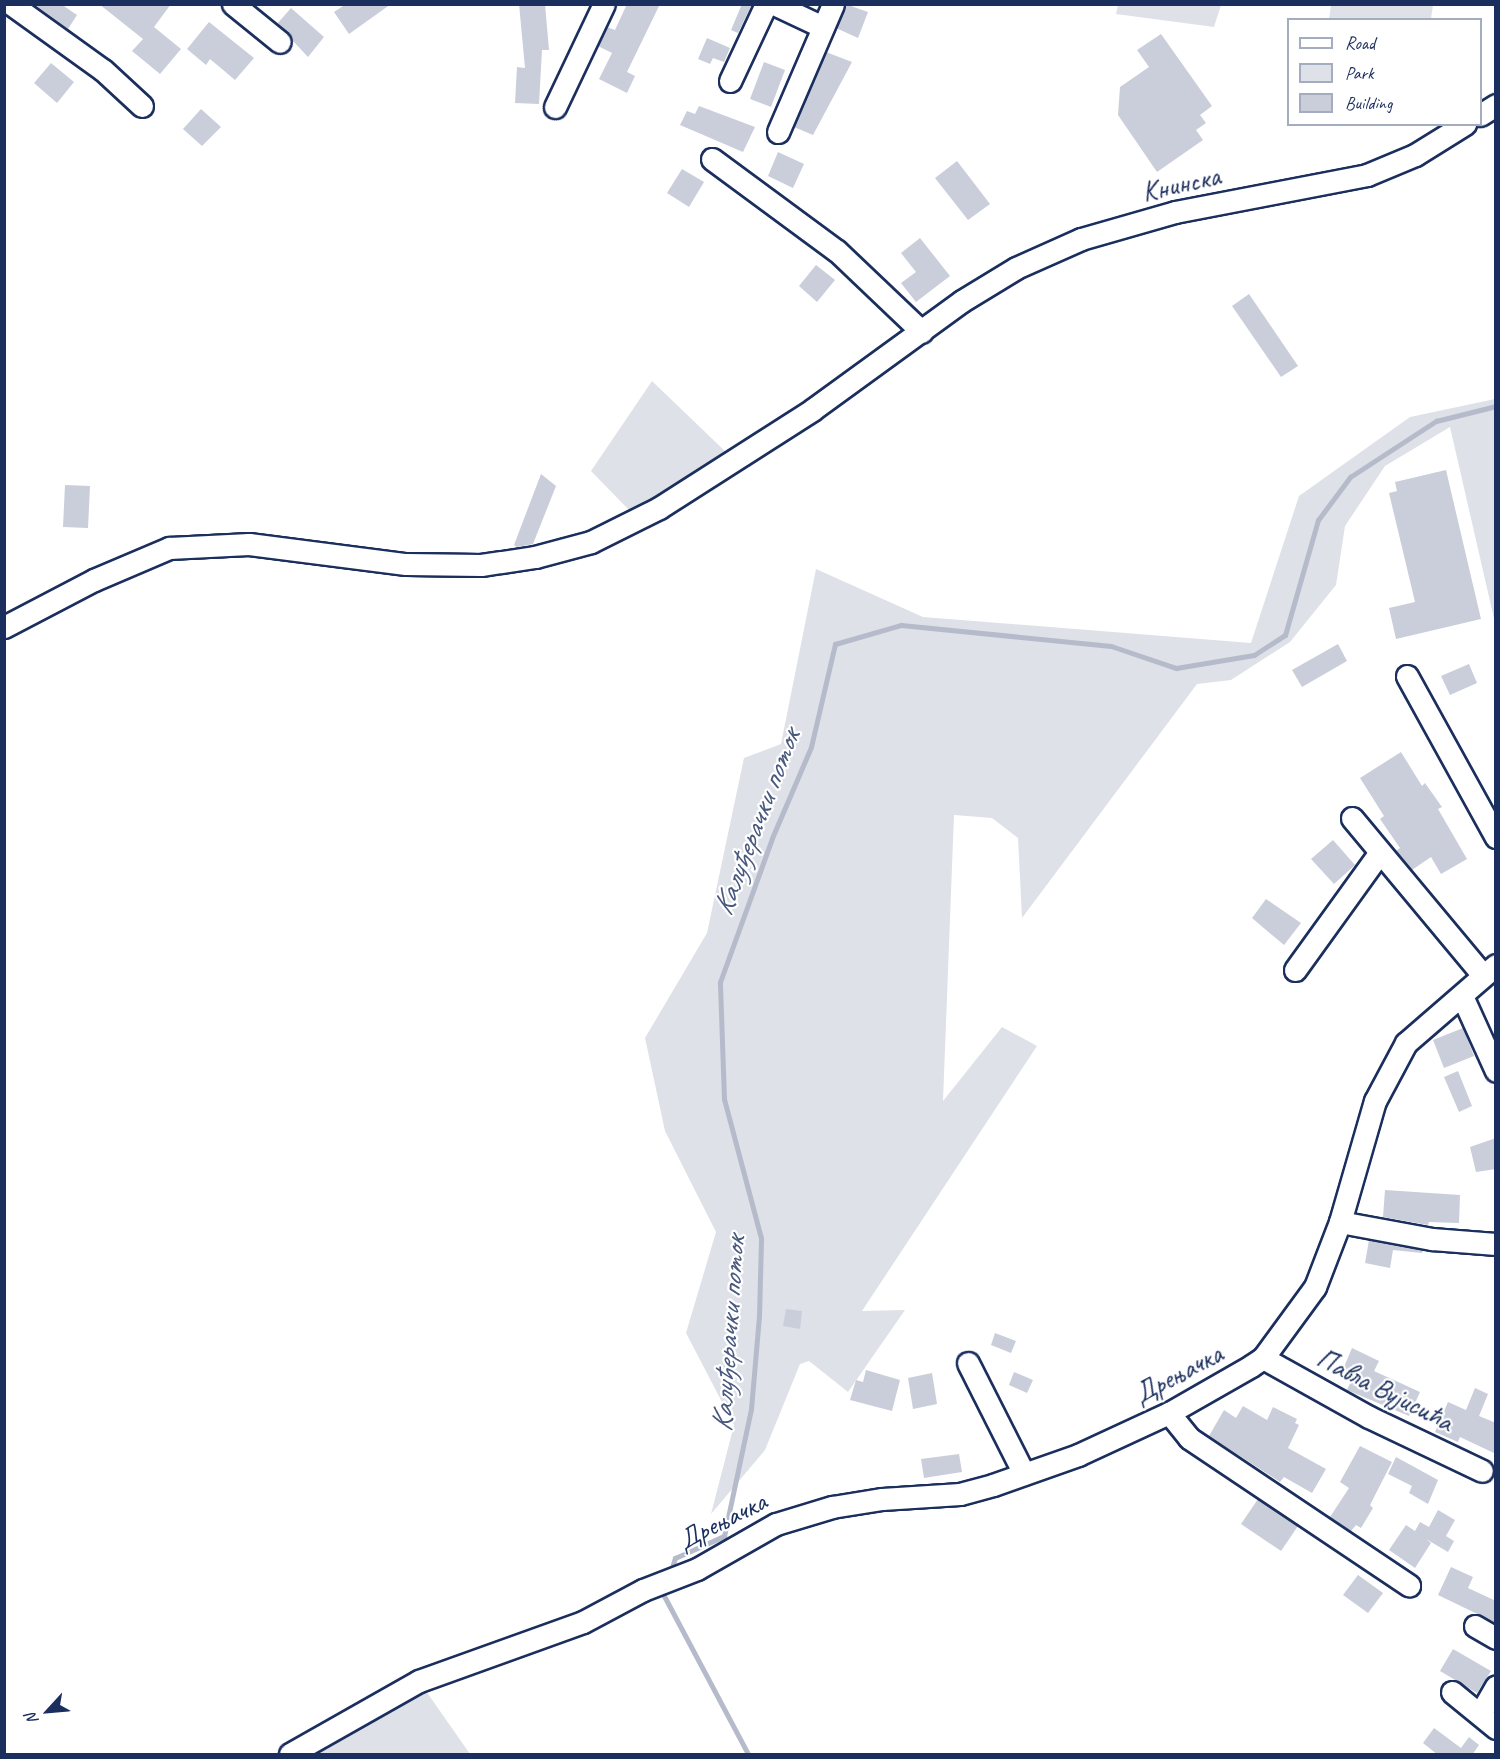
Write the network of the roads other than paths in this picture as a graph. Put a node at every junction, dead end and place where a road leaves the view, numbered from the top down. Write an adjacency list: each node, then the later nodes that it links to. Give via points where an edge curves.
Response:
1 (11, 4): 11 (street, via 103,70)
2 (233, 4): 8 (street)
3 (604, 4): 12 (street)
4 (766, 4): 9 (street)
5 (774, 4): 7 (street)
6 (833, 4): 7 (street)
7 (823, 27): 15 (street)
8 (280, 42)
9 (730, 81)
10 (1496, 105): 13 (street)
11 (142, 106)
12 (555, 106)
13 (1482, 114)
14 (1462, 126): 17 (street, Книнска, via 1415,155 1366,175 1207,203 1081,239 1016,268)
15 (778, 132)
16 (712, 159): 17 (street, via 837,251)
17 (922, 332): 18 (street, Книнска, via 812,410 659,508 591,542 535,558 481,565 406,564 249,544 198,545 152,552)
18 (4, 627)
19 (1407, 676): 21 (street)
20 (1352, 818): 22 (street)
21 (1496, 837)
22 (1380, 852): 23 (street); 24 (street)
23 (1295, 970)
24 (1489, 970): 25 (street, Дрењачка)
25 (1462, 996): 26 (street); 27 (street, Дрењачка, via 1406,1043 1375,1101)
26 (1496, 1071)
27 (1340, 1222): 28 (street, via 1432,1239); 29 (street, Дрењачка, via 1315,1287)
28 (1496, 1244)
29 (1263, 1358): 31 (street, Дрењачка); 32 (street, Павла Вујисића, via 1369,1417)
30 (968, 1363): 33 (street)
31 (1170, 1413): 33 (street, Дрењачка, via 1078,1455); 34 (street, via 1189,1438)
32 (1482, 1471)
33 (1024, 1474): 40 (street, Дрењачка, via 960,1494 882,1499 799,1515 748,1537 697,1569 668,1579 583,1622 419,1681)
34 (1409, 1585)
35 (1474, 1626): 36 (street)
36 (1496, 1638)
37 (1496, 1686): 39 (street)
38 (1452, 1692): 39 (street)
39 (1488, 1721)
40 (290, 1755)

